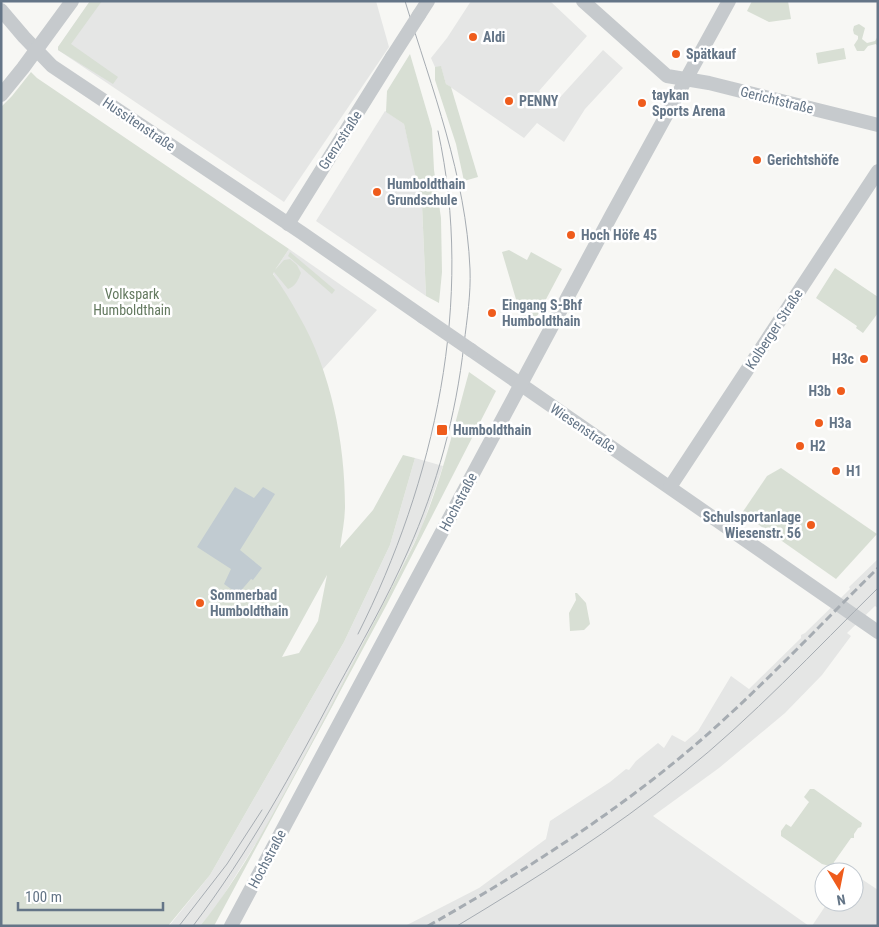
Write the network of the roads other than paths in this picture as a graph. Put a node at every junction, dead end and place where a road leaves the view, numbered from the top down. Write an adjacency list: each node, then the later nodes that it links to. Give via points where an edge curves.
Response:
1 (72, 1): 6 (street)
2 (428, 1): 11 (street, Grenzstraße, bridge)
3 (583, 1): 7 (street, Gerichtstraße, via 667,76)
4 (729, 1): 7 (street, Hochstraße)
5 (1, 10): 6 (street, Hussitenstraße)
6 (36, 50): 8 (street); 11 (street, Hussitenstraße, via 52,66)
7 (686, 79): 9 (street, Gerichtstraße); 12 (street, Hochstraße)
8 (1, 95)
9 (878, 125)
10 (878, 171): 13 (street, Kolberger Straße)
11 (288, 224): 12 (street, Wiesenstraße, bridge)
12 (521, 385): 13 (street, Wiesenstraße); 15 (street, Hochstraße)
13 (670, 487): 14 (street, Wiesenstraße)
14 (878, 632)
15 (231, 926)

